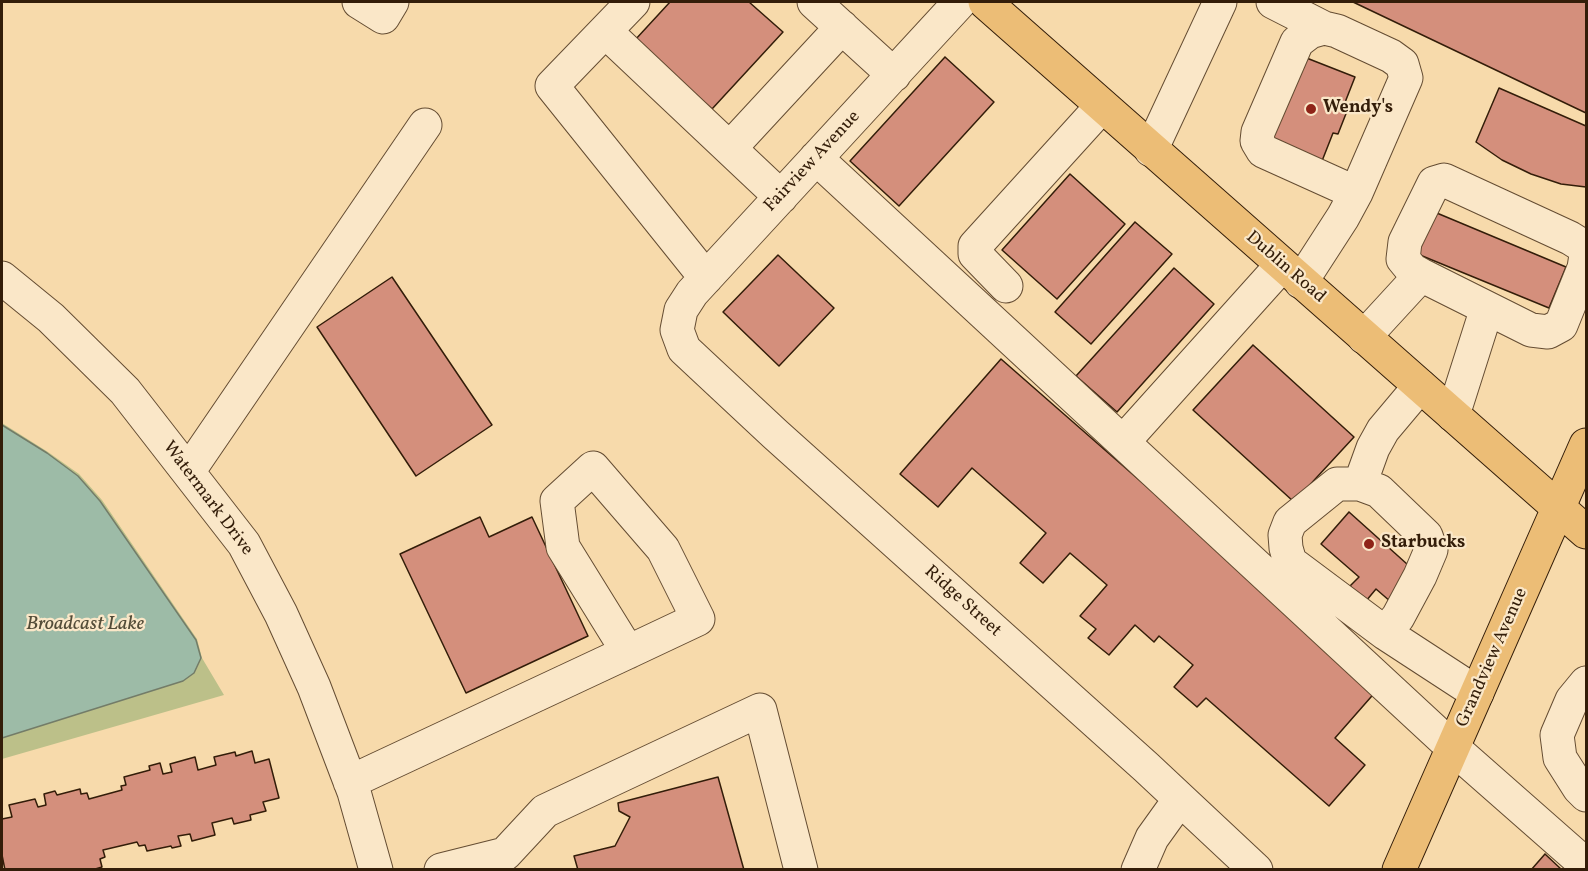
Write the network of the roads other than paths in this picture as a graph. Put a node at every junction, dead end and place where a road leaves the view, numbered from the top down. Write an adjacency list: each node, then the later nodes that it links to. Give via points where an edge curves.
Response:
1 (360, 2): 2 (street, via 383,17)
2 (392, 2)
3 (633, 2): 11 (street)
4 (814, 2): 9 (street)
5 (960, 2): 12 (street, Fairview Avenue)
6 (1220, 2): 16 (street)
7 (1273, 2): 10 (street)
8 (995, 4): 13 (main road, Dublin Road)
9 (842, 27): 12 (street); 15 (street)
10 (1324, 28): 18 (street, via 1391,56 1402,63 1406,78); 18 (street, via 1297,42 1257,141 1263,151)
11 (605, 31): 15 (street); 25 (street, via 552,86)
12 (894, 75): 17 (street, Fairview Avenue)
13 (1102, 106): 16 (main road, Dublin Road); 26 (street, via 975,246 975,254)
14 (425, 125): 34 (street)
15 (730, 148): 19 (street)
16 (1151, 150): 22 (main road, Dublin Road)
17 (816, 158): 19 (street, Fairview Avenue); 32 (street)
18 (1356, 193): 22 (street, via 1343,217)
19 (781, 197): 25 (street, Fairview Avenue)
20 (1587, 248): 23 (street, via 1444,180 1434,183 1405,242 1403,259)
21 (1586, 256): 27 (street, via 1561,325 1548,332 1531,330)
22 (1291, 273): 29 (main road, Dublin Road); 32 (street)
23 (1421, 275): 27 (street); 29 (street)
24 (2, 278): 34 (street, Watermark Drive, via 51,318 125,391)
25 (706, 278): 28 (street, Fairview Avenue, via 681,310)
26 (1006, 286)
27 (1486, 308): 31 (street)
28 (678, 330): 45 (street, Ridge Street, via 684,349 697,363)
29 (1364, 337): 30 (main road, Dublin Road)
30 (1420, 386): 31 (main road, Dublin Road); 35 (street, via 1383,430)
31 (1453, 415): 36 (main road, Dublin Road)
32 (1123, 442): 42 (street)
33 (1587, 445): 36 (main road, Grandview Avenue)
34 (188, 472): 43 (street, Watermark Drive, via 244,544 281,614)
35 (1360, 484): 38 (street, via 1379,491 1426,536 1431,550 1398,617); 38 (street, via 1337,484 1290,522 1286,548 1290,562)
36 (1560, 508): 37 (main road, Dublin Road); 41 (main road, Grandview Avenue)
37 (1587, 532)
38 (1385, 633): 41 (street)
39 (628, 652): 39 (street, via 698,620 663,549 593,468 557,501 563,547); 43 (street)
40 (1587, 683): 44 (street, via 1572,700 1557,735 1560,758)
41 (1477, 693): 42 (main road, Grandview Avenue)
42 (1453, 748): 46 (street); 52 (main road, Grandview Avenue)
43 (350, 782): 47 (street, Watermark Drive)
44 (1587, 795)
45 (1180, 799): 50 (street, via 1152,838); 51 (street, Ridge Street)
46 (1584, 856)
47 (376, 870)
48 (441, 870): 49 (street, via 505,854 545,811 759,710)
49 (801, 870)
50 (1138, 870)
51 (1256, 870)
52 (1399, 870)

